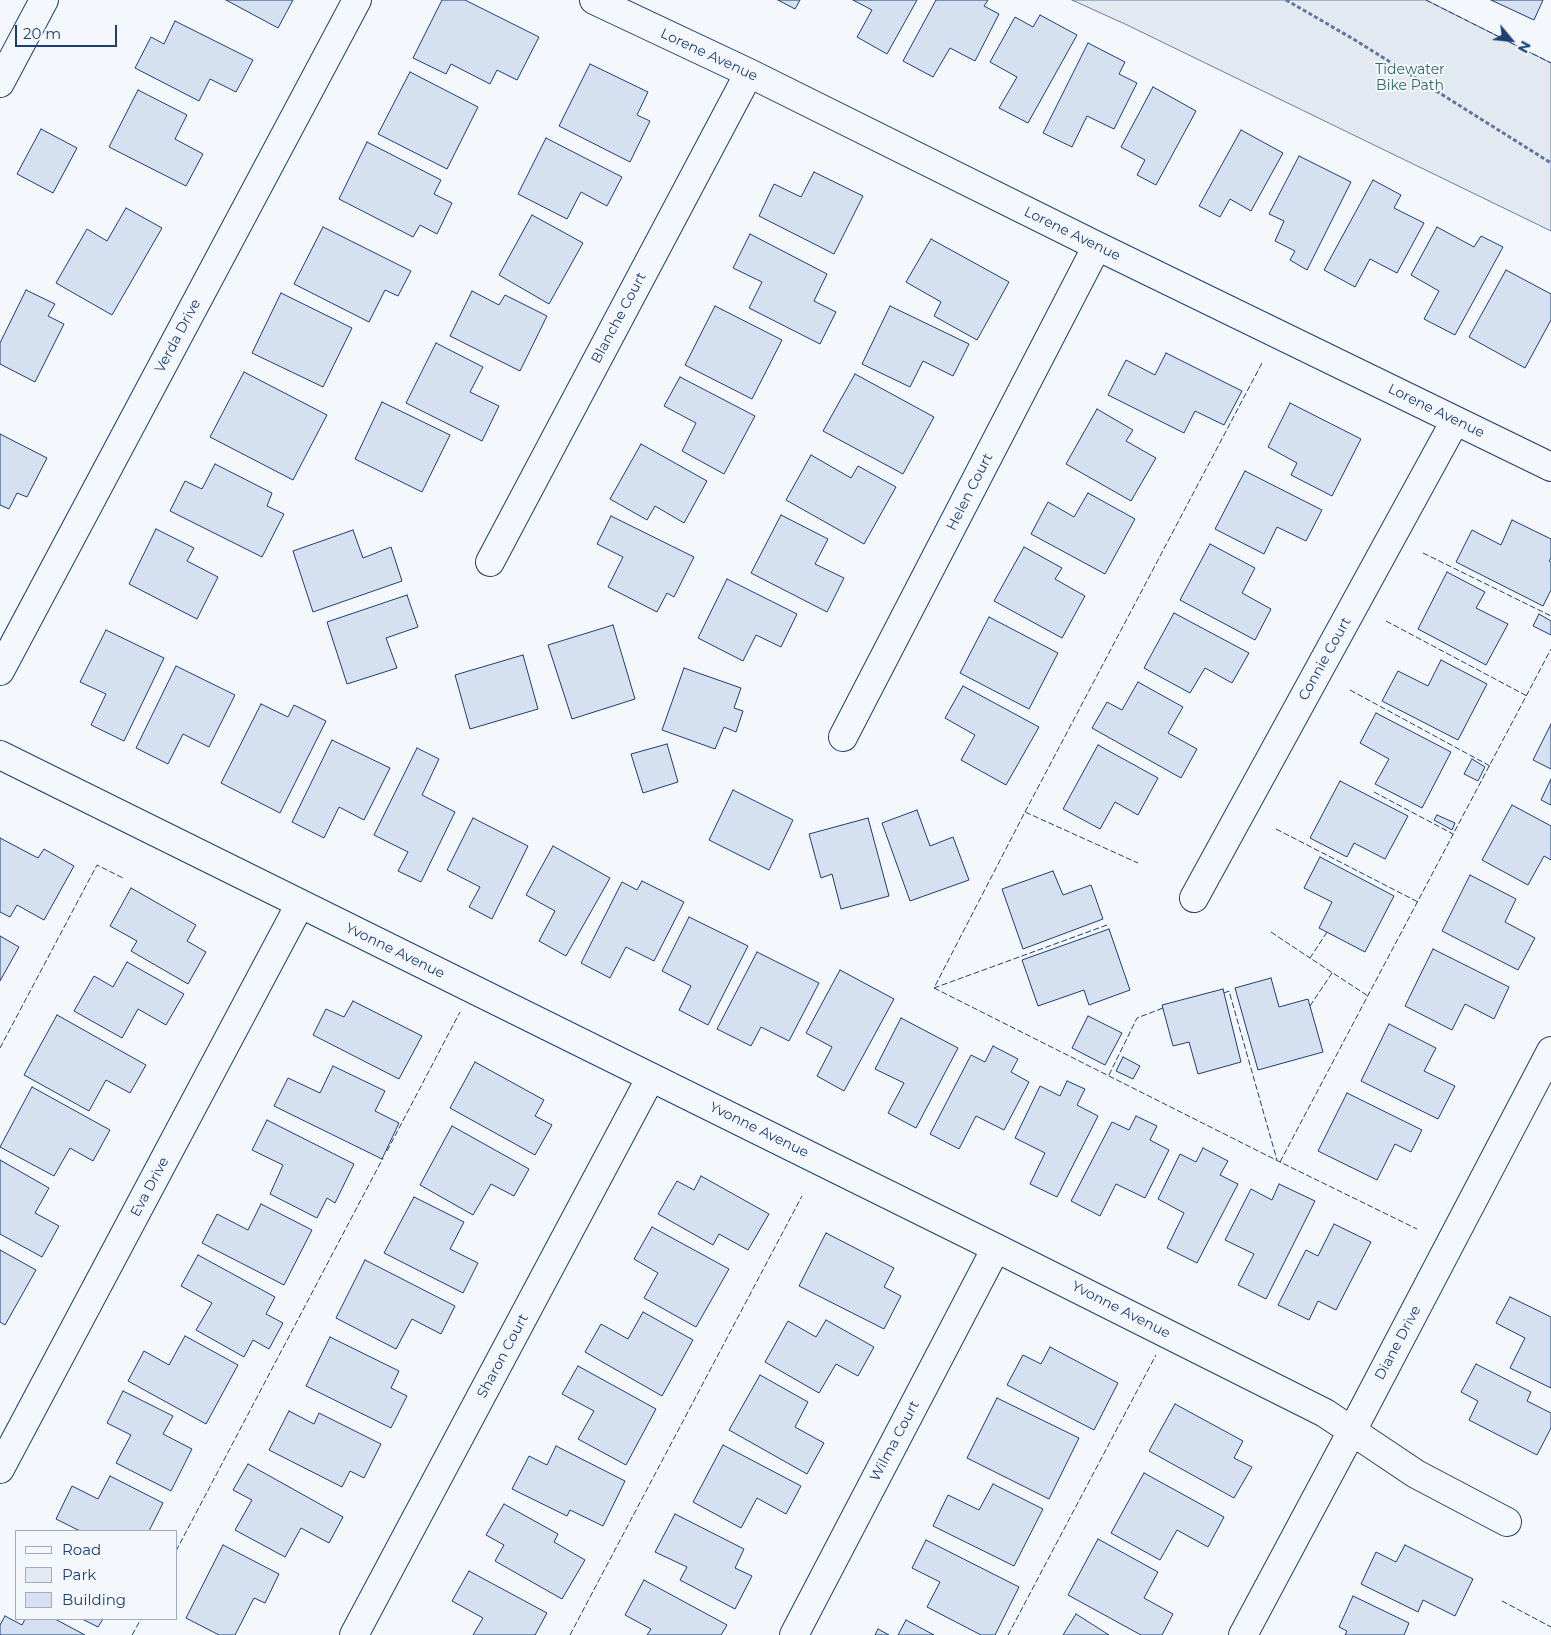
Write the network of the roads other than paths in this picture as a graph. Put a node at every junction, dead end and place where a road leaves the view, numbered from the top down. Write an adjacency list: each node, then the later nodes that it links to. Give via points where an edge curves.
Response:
1 (44, 0): 5 (street)
2 (357, 0): 10 (street, Verda Drive)
3 (594, 0): 4 (street, Lorene Avenue)
4 (749, 73): 6 (street, Lorene Avenue); 9 (street, Blanche Court)
5 (0, 83)
6 (1097, 246): 7 (street, Lorene Avenue); 11 (street, Helen Court)
7 (1455, 421): 8 (street, Lorene Avenue); 13 (street, Connie Court)
8 (1551, 467)
9 (490, 562)
10 (0, 671)
11 (843, 737)
12 (0, 755): 14 (street, Yvonne Avenue)
13 (1194, 898)
14 (300, 904): 16 (street, Yvonne Avenue); 19 (street, Eva Drive)
15 (1551, 1050): 18 (street, Diane Drive)
16 (651, 1077): 17 (street, Yvonne Avenue); 21 (street, Sharon Court)
17 (996, 1248): 18 (street, Yvonne Avenue, via 1325,1413); 22 (street, Wilma Court)
18 (1352, 1431): 20 (street, Yvonne Avenue, via 1416,1474); 23 (street, Diane Drive)
19 (0, 1469)
20 (1507, 1522)
21 (354, 1635)
22 (794, 1635)
23 (1243, 1635)

